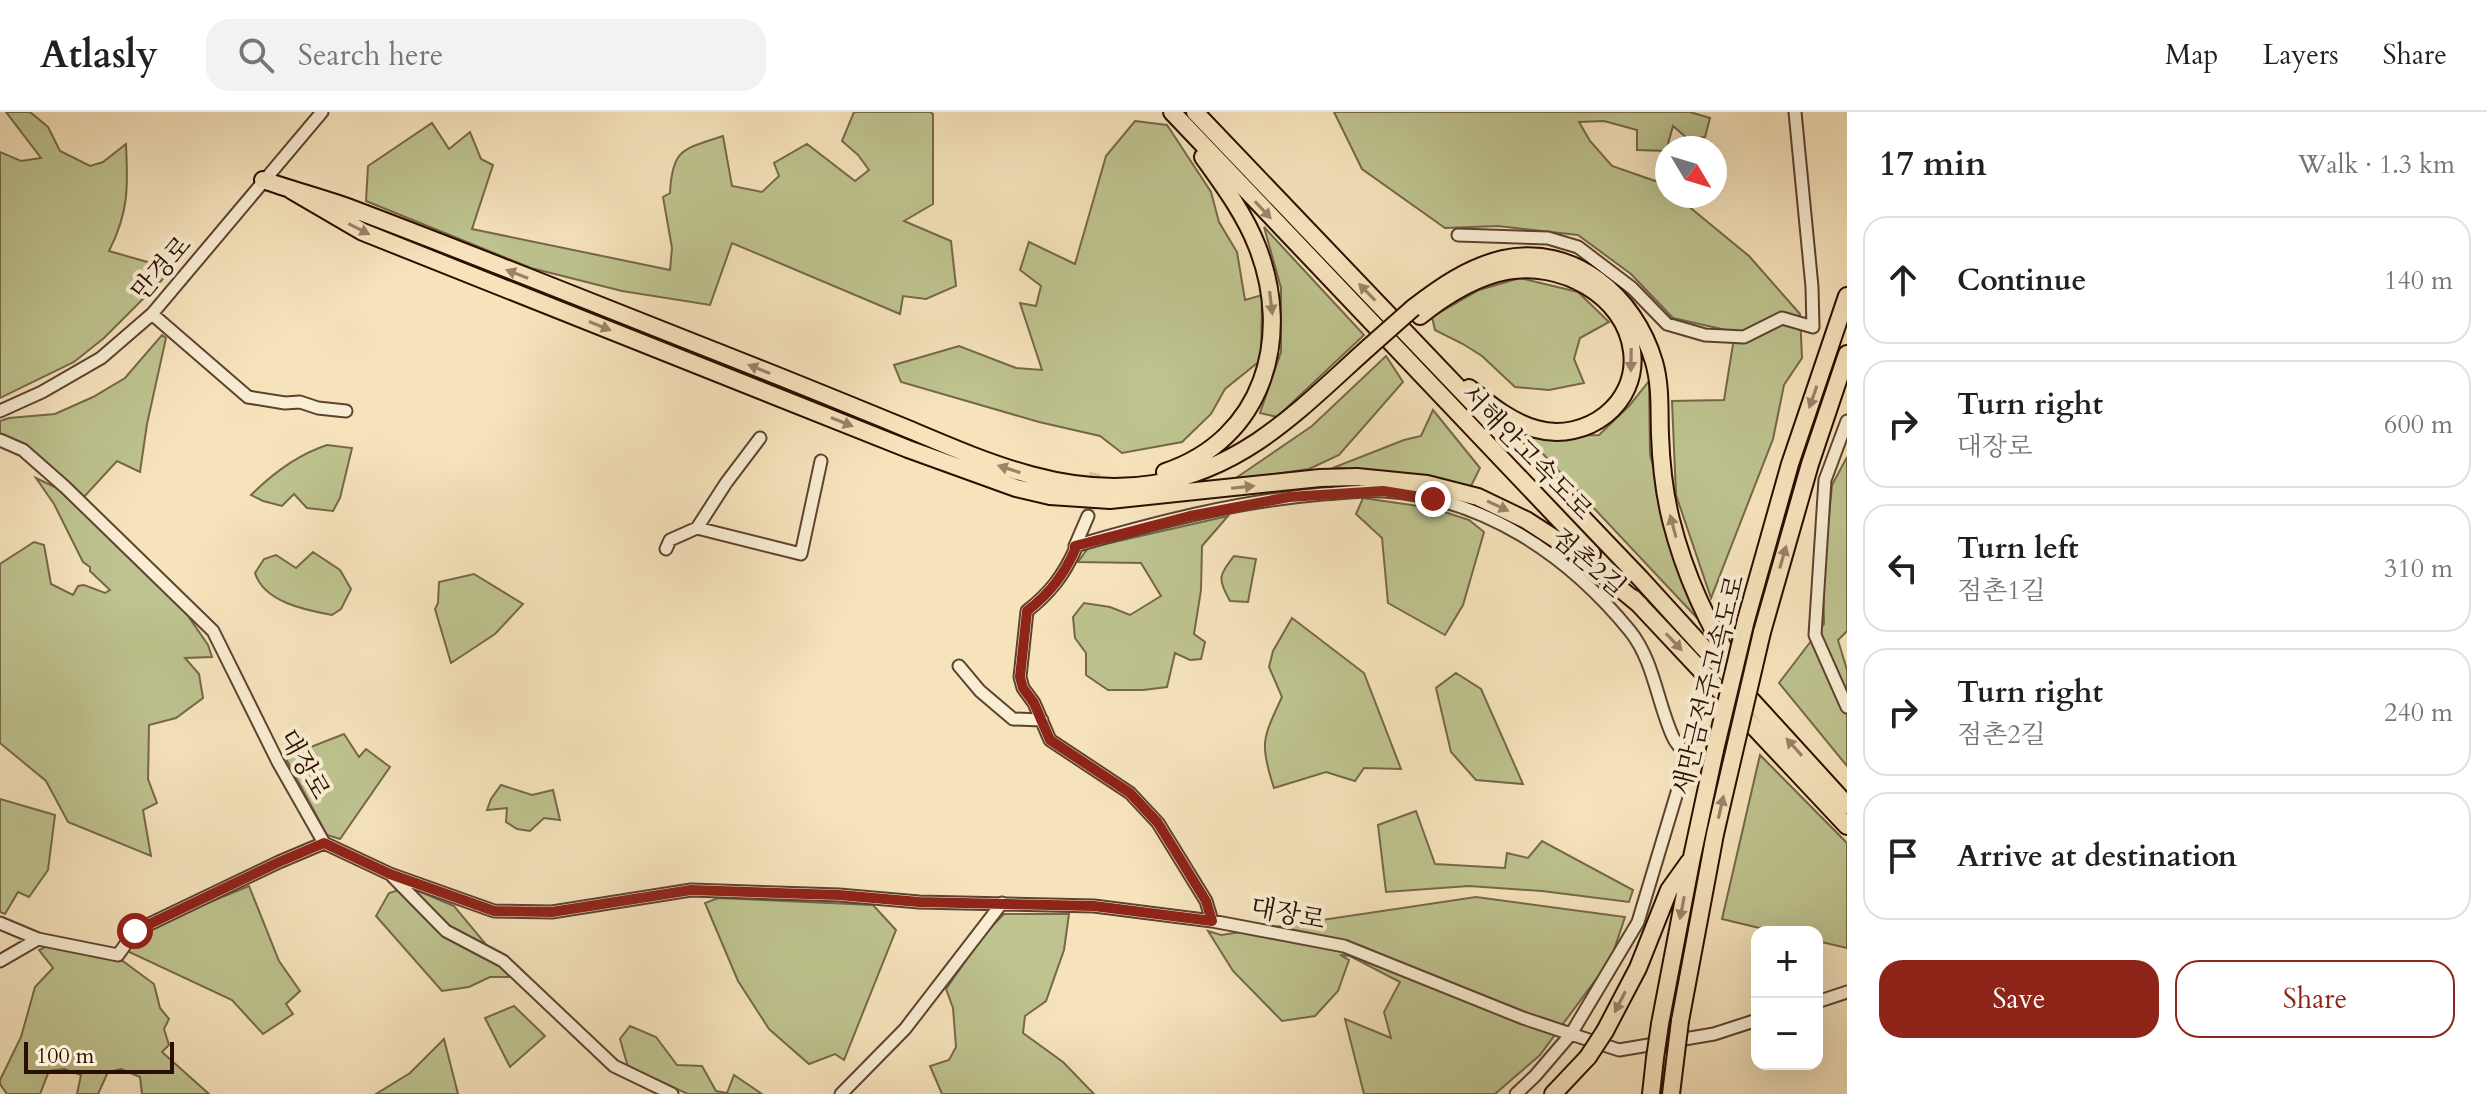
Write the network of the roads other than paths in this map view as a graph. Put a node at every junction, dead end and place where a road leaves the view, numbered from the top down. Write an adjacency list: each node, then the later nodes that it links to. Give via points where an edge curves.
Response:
1 (322, 112): 5 (street, 만경로)
2 (1172, 112): 20 (highway, one-way to 20, via 1235,203 1257,246 1273,305 1270,359 1247,410 1199,457 1164,473); 26 (highway, 서해안고속도로, one-way to 26)
3 (1195, 112): 11 (highway, 서해안고속도로, one-way to 3)
4 (1795, 112): 7 (street, via 1813,327 1782,318 1744,337 1705,335 1667,324 1632,288 1578,247 1548,238)
5 (263, 180): 6 (highway); 10 (street, 만경로)
6 (291, 190): 20 (highway, one-way to 6, via 1029,476 963,453 743,362); 21 (highway, one-way to 21, via 363,232 921,454 1050,496)
7 (1458, 235)
8 (1847, 296): 34 (highway, 새만금전주고속도로, one-way to 34, bridge, via 1790,464 1746,620)
9 (1416, 313): 11 (highway, one-way to 11, via 1492,275 1524,269 1563,276 1602,297 1621,320 1633,352 1628,385 1617,405 1591,425 1572,431 1541,430 1490,404); 12 (highway); 29 (highway, one-way to 9, via 1716,638 1692,588 1663,479 1654,363 1622,301 1578,268 1533,257 1505,259 1455,278)
10 (152, 314): 14 (street, 만경로, via 101,358); 15 (street, via 248,397)
11 (1406, 333): 29 (highway, 서해안고속도로)
12 (1373, 350): 20 (highway, via 1234,457 1153,484); 21 (highway, via 1295,426 1250,458 1208,477)
13 (1847, 354): 45 (highway, 새만금전주고속도로, one-way to 13, bridge, via 1715,834 1762,632)
14 (0, 411)
15 (346, 411)
16 (1847, 421): 28 (street, via 1825,480 1815,635)
17 (760, 438): 23 (street)
18 (0, 440): 33 (street, 대장로, via 23,450 65,487 213,631)
19 (821, 461): 23 (street, via 801,554)
20 (1085, 485)
21 (1137, 497): 26 (highway, one-way to 26, via 1357,477 1456,490 1552,535)
22 (1088, 516): 24 (street)
23 (697, 528): 25 (street, via 670,540)
24 (1075, 546): 30 (street, via 1062,577 1027,611 1020,677); 44 (street, 점촌2길, via 1289,497 1383,491 1461,508 1532,541 1593,589 1640,645 1674,739 1688,756 1638,922)
25 (666, 549)
26 (1640, 605): 32 (highway, 서해안고속도로, one-way to 32)
27 (959, 666): 30 (street, via 1013,719)
28 (1847, 707)
29 (1769, 719): 31 (highway, 서해안고속도로, one-way to 29)
30 (1042, 720): 37 (street, via 1050,740 1130,793 1158,823 1206,901)
31 (1847, 805)
32 (1847, 826)
33 (324, 843): 35 (street, 대장로); 39 (street, via 135,931 118,955)
34 (1692, 857): 49 (highway, one-way to 49, bridge, via 1669,890 1638,968 1605,1031); 50 (highway, 새만금전주고속도로, one-way to 50, bridge)
35 (390, 874): 36 (street, 대장로, via 494,911 552,912 691,890); 46 (street, via 446,931 503,961 614,1066)
36 (1002, 903): 37 (street, 대장로, via 1094,906); 47 (street, via 905,1029)
37 (1212, 921): 44 (street, 대장로, via 1344,946)
38 (0, 923): 39 (street)
39 (38, 939): 40 (street)
40 (0, 961)
41 (1847, 992): 42 (street)
42 (1823, 1000)
43 (1751, 1022): 44 (street, 대장로, via 1714,1034 1619,1050)
44 (1571, 1034): 48 (street)
45 (1676, 1053): 51 (highway, 새만금전주고속도로); 52 (highway)
46 (672, 1094)
47 (841, 1094)
48 (1516, 1094)
49 (1553, 1094)
50 (1651, 1094)
51 (1671, 1094)
52 (1680, 1094)

